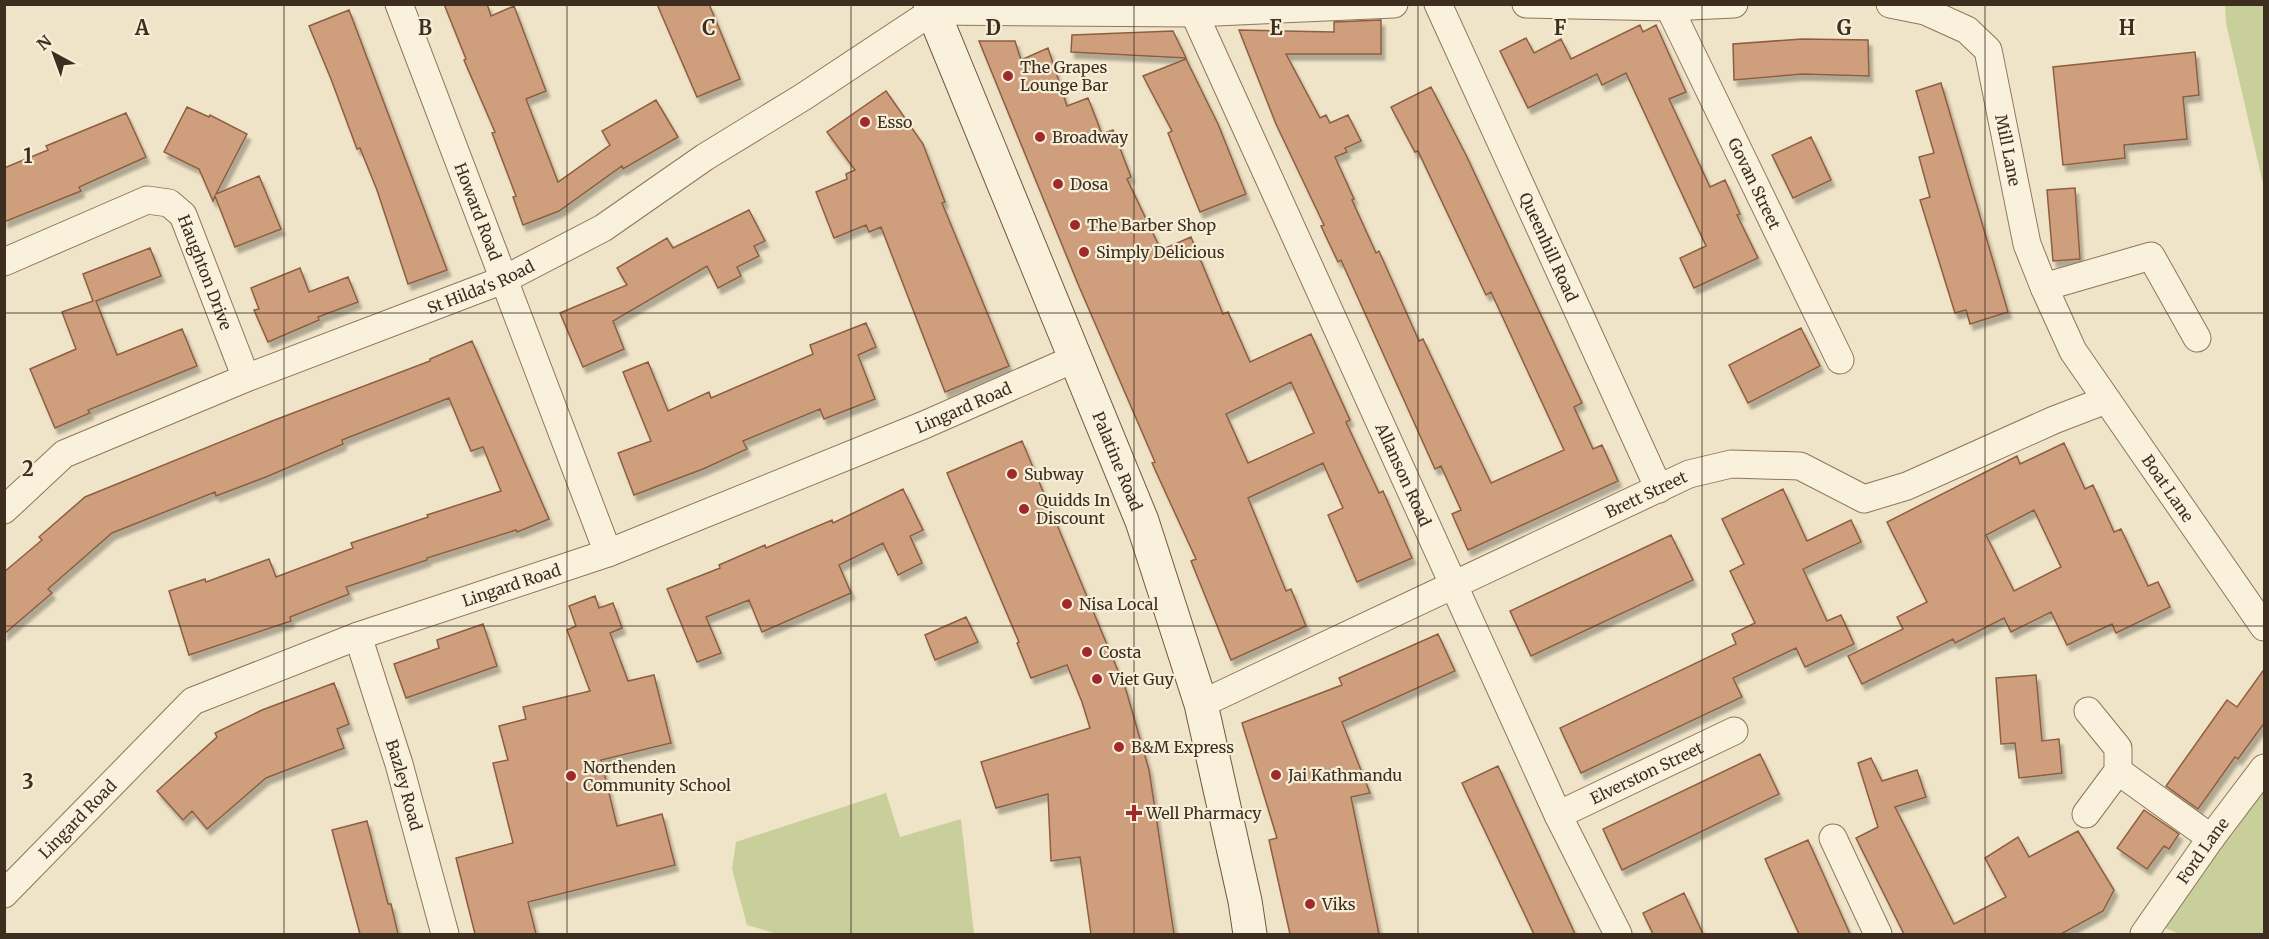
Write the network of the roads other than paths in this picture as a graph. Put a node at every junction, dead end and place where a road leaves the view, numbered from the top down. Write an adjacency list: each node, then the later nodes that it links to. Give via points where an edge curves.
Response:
1 (399, 4): 11 (street, Howard Road)
2 (1394, 4): 9 (street)
3 (1438, 4): 19 (street, Queenhill Road)
4 (1526, 4): 8 (street)
5 (1734, 4): 8 (street)
6 (1890, 4): 12 (street, Mill Lane, via 1925,11 1967,30 1988,50 2027,244)
7 (931, 8): 9 (street); 11 (street, St Hilda's Road, via 813,91 705,157 603,228); 15 (main road, Palatine Road)
8 (1669, 8): 16 (street, Govan Street)
9 (1194, 13): 22 (street, Allanson Road)
10 (4, 262): 17 (street, Haughton Drive, via 147,200 169,204 183,215)
11 (503, 280): 17 (street, St Hilda's Road); 21 (street, Howard Road)
12 (2044, 287): 13 (street, via 2151,256); 14 (street, Mill Lane)
13 (2197, 338)
14 (2073, 351): 18 (street, Boat Lane)
15 (1076, 358): 21 (street, Lingard Road); 25 (main road, Palatine Road, via 1142,521)
16 (1840, 360)
17 (246, 378): 20 (street, St Hilda's Road, via 64,454)
18 (2106, 400): 19 (street, Brett Street, via 1907,486 1864,499 1800,466 1731,464 1689,474); 23 (street, Boat Lane)
19 (1659, 489): 22 (street, Brett Street)
20 (4, 510)
21 (608, 553): 24 (street, Lingard Road)
22 (1454, 586): 25 (street, Brett Street); 31 (street, Allanson Road)
23 (2265, 627)
24 (358, 636): 34 (street, Lingard Road, via 193,701); 35 (street, Bazley Road, via 399,764)
25 (1201, 704): 36 (main road, Palatine Road)
26 (2088, 711): 29 (street, via 2118,748)
27 (1734, 731): 31 (street, Elverston Street)
28 (2265, 768): 33 (street, Ford Lane)
29 (2118, 771): 30 (street); 33 (street)
30 (2086, 814)
31 (1558, 815): 37 (street, Allanson Road)
32 (1833, 838): 38 (street)
33 (2211, 838): 39 (street, Ford Lane)
34 (4, 894)
35 (445, 934)
36 (1250, 934)
37 (1618, 934)
38 (1878, 934)
39 (2144, 934)

